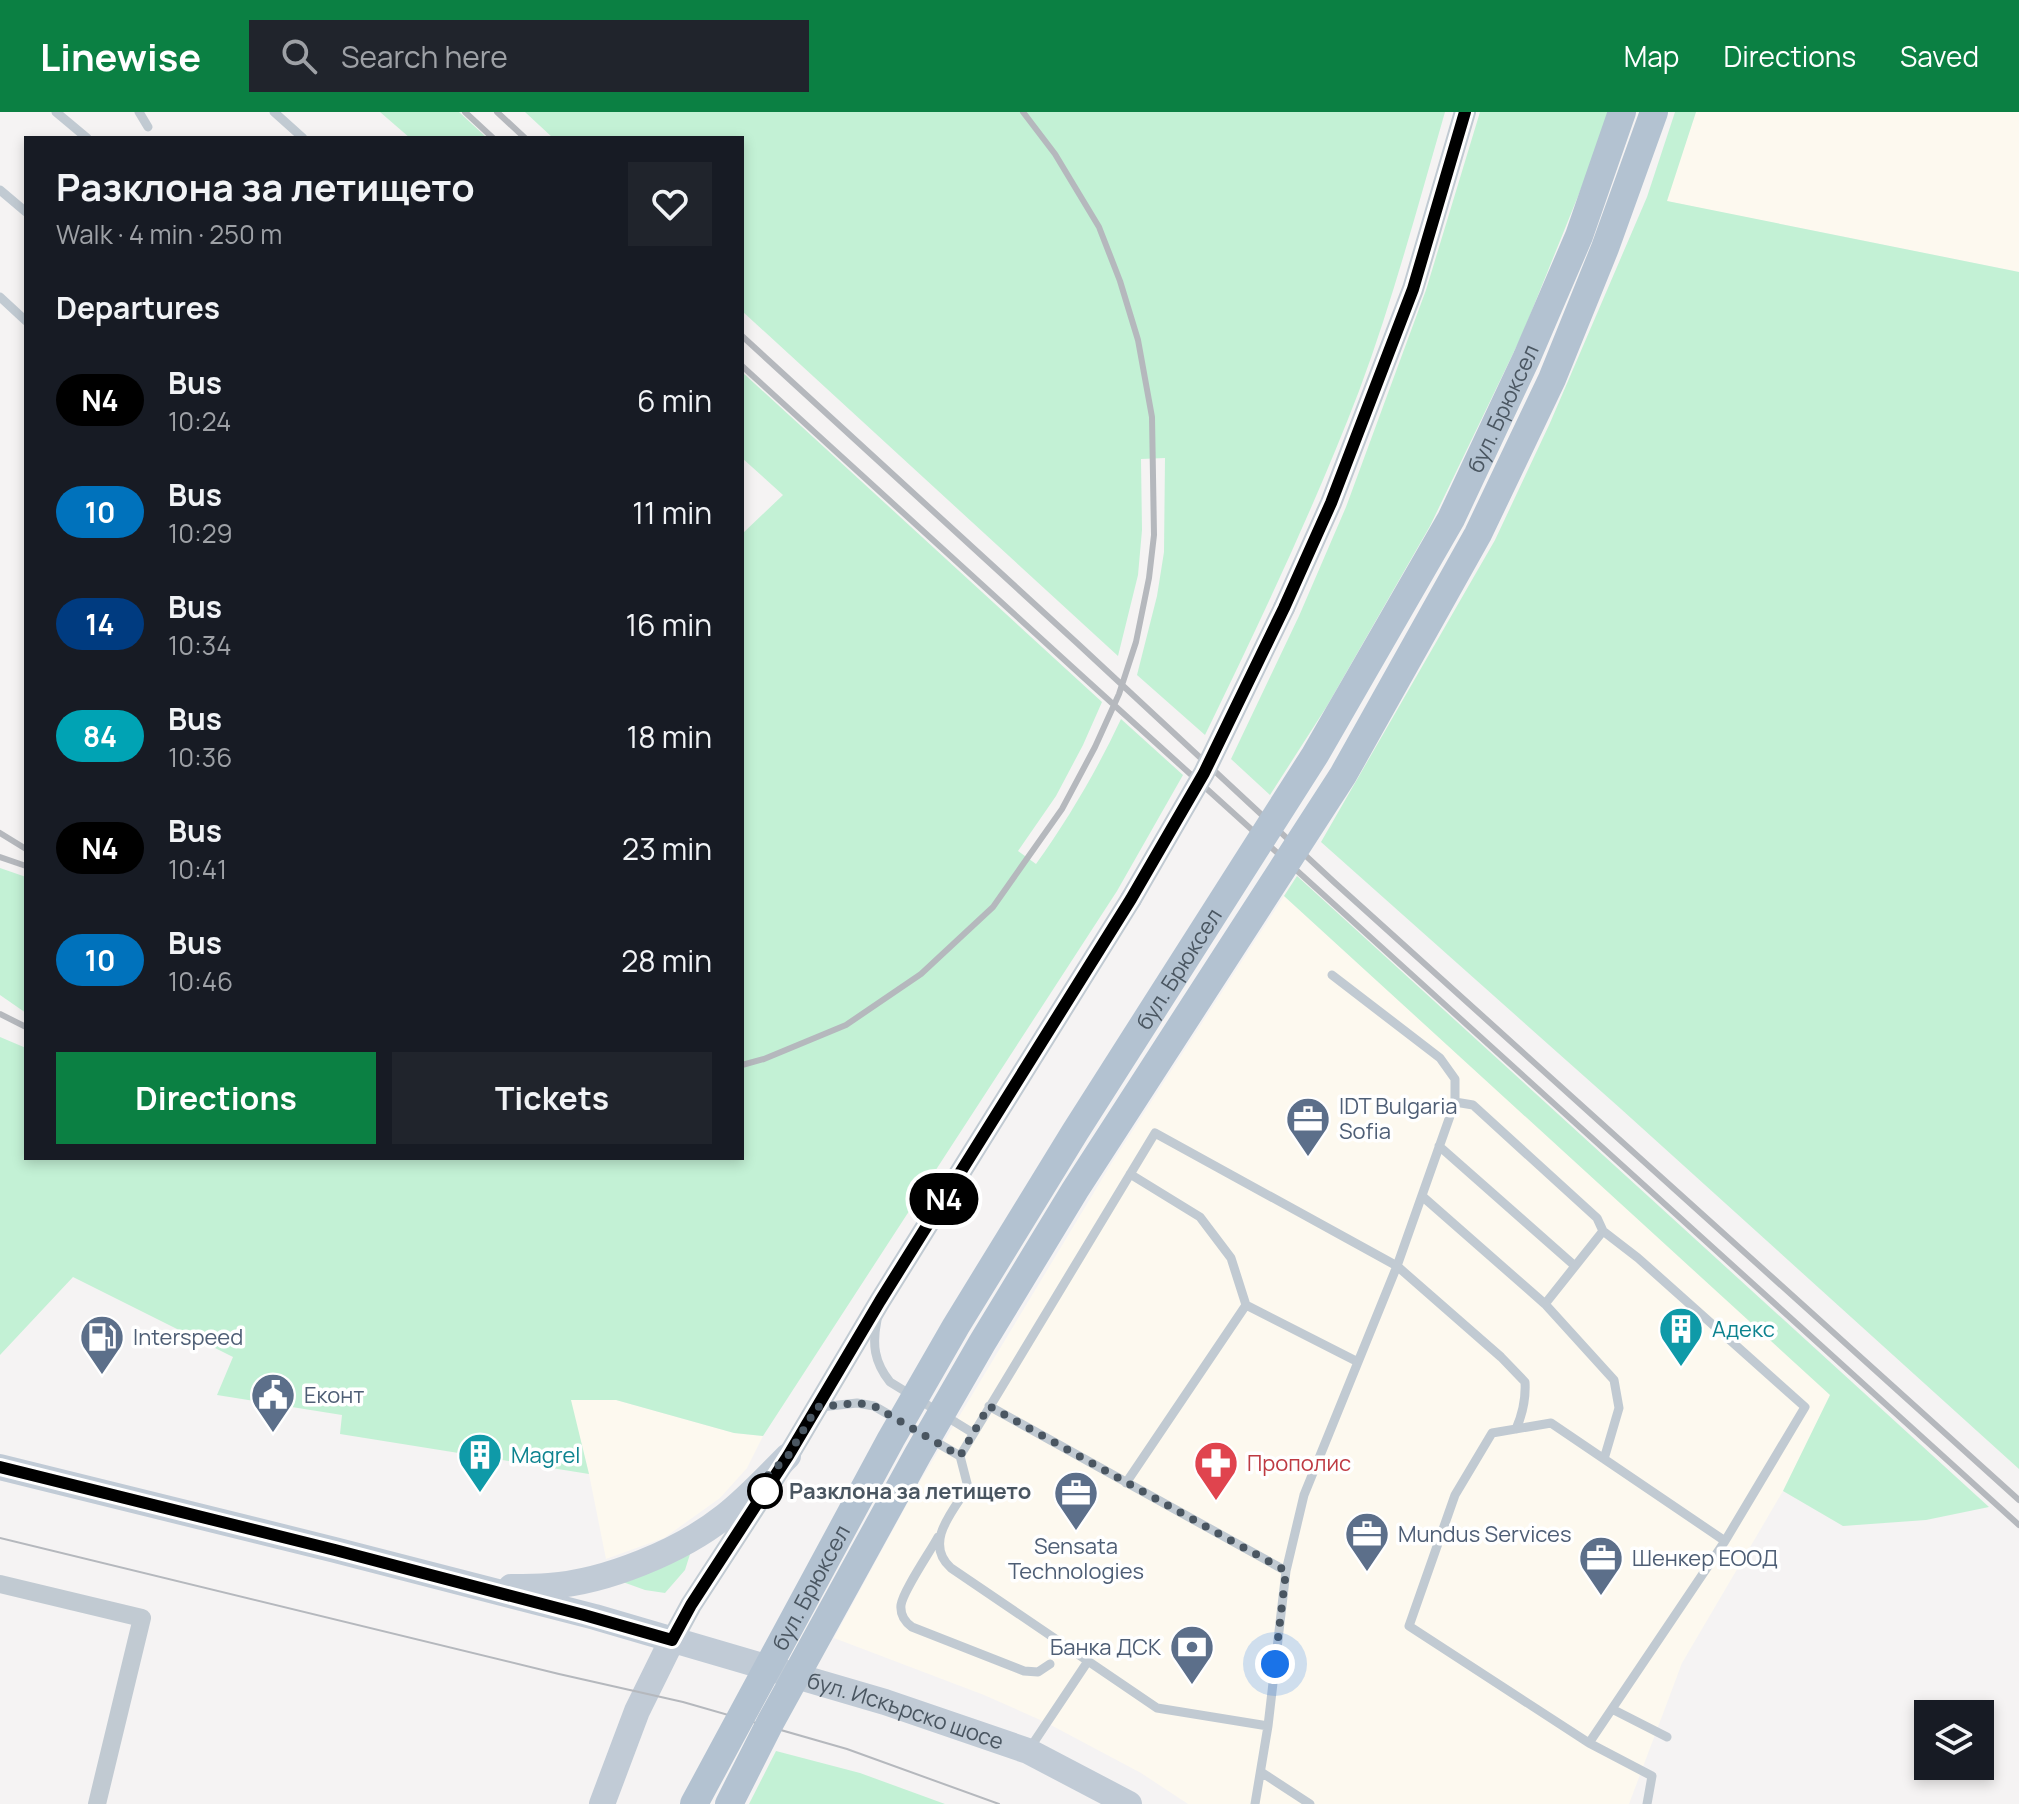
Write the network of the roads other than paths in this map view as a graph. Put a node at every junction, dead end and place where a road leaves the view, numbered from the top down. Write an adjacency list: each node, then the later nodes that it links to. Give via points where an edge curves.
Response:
1 (56, 112): 8 (lane)
2 (139, 112): 7 (lane)
3 (274, 112): 9 (lane)
4 (1465, 112): 22 (street, bridge, via 1413,289 1331,503 1204,773)
5 (1622, 112): 51 (main road, бул. Брюксел, bridge, via 1579,236 1451,519 1315,755 956,1326)
6 (1654, 112): 52 (main road, бул. Брюксел, bridge, via 1552,379 1478,534 1343,775 982,1343)
7 (148, 127)
8 (85, 136)
9 (301, 136)
10 (0, 190): 11 (lane)
11 (24, 210)
12 (0, 297): 13 (lane)
13 (24, 319)
14 (1332, 975): 15 (lane, via 1440,1058 1455,1079)
15 (1455, 1102): 16 (lane); 19 (lane, via 1473,1105 1597,1218)
16 (1439, 1146): 18 (lane); 21 (lane)
17 (1130, 1174): 20 (lane, via 1155,1133); 24 (lane, via 1200,1217 1231,1258); 26 (lane)
18 (1422, 1196): 20 (lane); 23 (lane)
19 (1603, 1231): 21 (lane); 36 (lane, via 1805,1407)
20 (1397, 1266): 25 (lane); 28 (lane, via 1525,1382)
21 (1575, 1266): 23 (lane)
22 (880, 1301): 27 (street); 29 (lane, via 873,1338 880,1370 901,1391)
23 (1545, 1304): 32 (lane, via 1614,1380 1619,1408)
24 (1246, 1305): 25 (lane); 34 (lane)
25 (1358, 1362): 37 (lane, via 1304,1495)
26 (989, 1406): 29 (lane); 34 (lane)
27 (817, 1407): 30 (street); 31 (lane, via 874,1406)
28 (1516, 1429): 32 (lane, via 1551,1423); 46 (lane, via 1492,1433 1455,1495 1409,1626)
29 (973, 1433): 31 (lane)
30 (788, 1456): 39 (main road, via 726,1515 642,1563 551,1586); 40 (street)
31 (960, 1456): 35 (lane, via 968,1487)
32 (1604, 1459): 36 (lane)
33 (0, 1467): 39 (main road, бул. Искърско шосе)
34 (1126, 1483): 37 (lane)
35 (941, 1531): 41 (lane, via 940,1555 951,1568); 42 (lane, via 901,1604 903,1617 912,1627 1031,1672)
36 (1725, 1541): 43 (lane)
37 (1286, 1571): 44 (lane)
38 (0, 1584): 49 (street, via 142,1618)
39 (479, 1588): 40 (main road, бул. Искърско шосе)
40 (672, 1640): 47 (main road, бул. Искърско шосе, via 885,1702); 50 (main road, via 637,1711)
41 (1088, 1661): 44 (lane, via 1157,1708); 47 (lane)
42 (1050, 1664)
43 (1612, 1709): 45 (lane); 46 (lane)
44 (1268, 1726): 48 (lane)
45 (1667, 1737)
46 (1589, 1743): 56 (lane, via 1652,1776)
47 (1028, 1751): 53 (main road, бул. Искърско шосе)
48 (1261, 1772): 54 (lane); 55 (lane)
49 (97, 1804)
50 (602, 1804)
51 (694, 1804)
52 (729, 1804)
53 (1129, 1804)
54 (1255, 1804)
55 (1310, 1804)
56 (1647, 1804)

